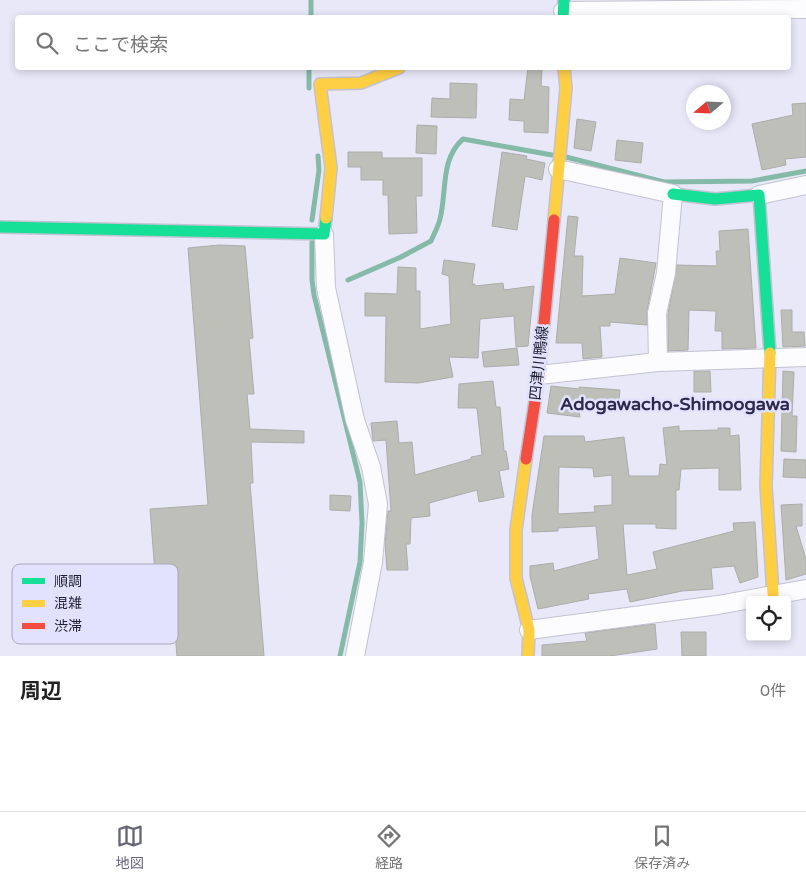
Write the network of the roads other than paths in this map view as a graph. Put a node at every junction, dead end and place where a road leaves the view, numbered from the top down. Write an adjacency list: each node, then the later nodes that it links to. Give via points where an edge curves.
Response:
1 (806, 9): 2 (street)
2 (563, 10)
3 (394, 70): 10 (street, via 361,83 320,84 331,168)
4 (564, 70): 5 (street, 四津川鴨線, via 566,88)
5 (559, 167): 7 (street); 14 (street, 四津川鴨線)
6 (806, 185): 8 (street)
7 (672, 194): 8 (street, via 715,199); 13 (street, via 666,273 656,313)
8 (758, 195): 12 (street)
9 (0, 226): 10 (street)
10 (324, 234): 18 (street, via 326,288 355,420 371,466 378,504 373,562)
11 (806, 357): 12 (street)
12 (770, 358): 13 (street); 16 (street, via 766,486)
13 (658, 362): 14 (street)
14 (539, 375): 17 (street, 四津川鴨線, via 516,530 516,578)
15 (806, 589): 16 (street)
16 (773, 594): 17 (street, via 718,605)
17 (529, 630): 19 (street, 四津川鴨線)
18 (354, 656)
19 (528, 656)

